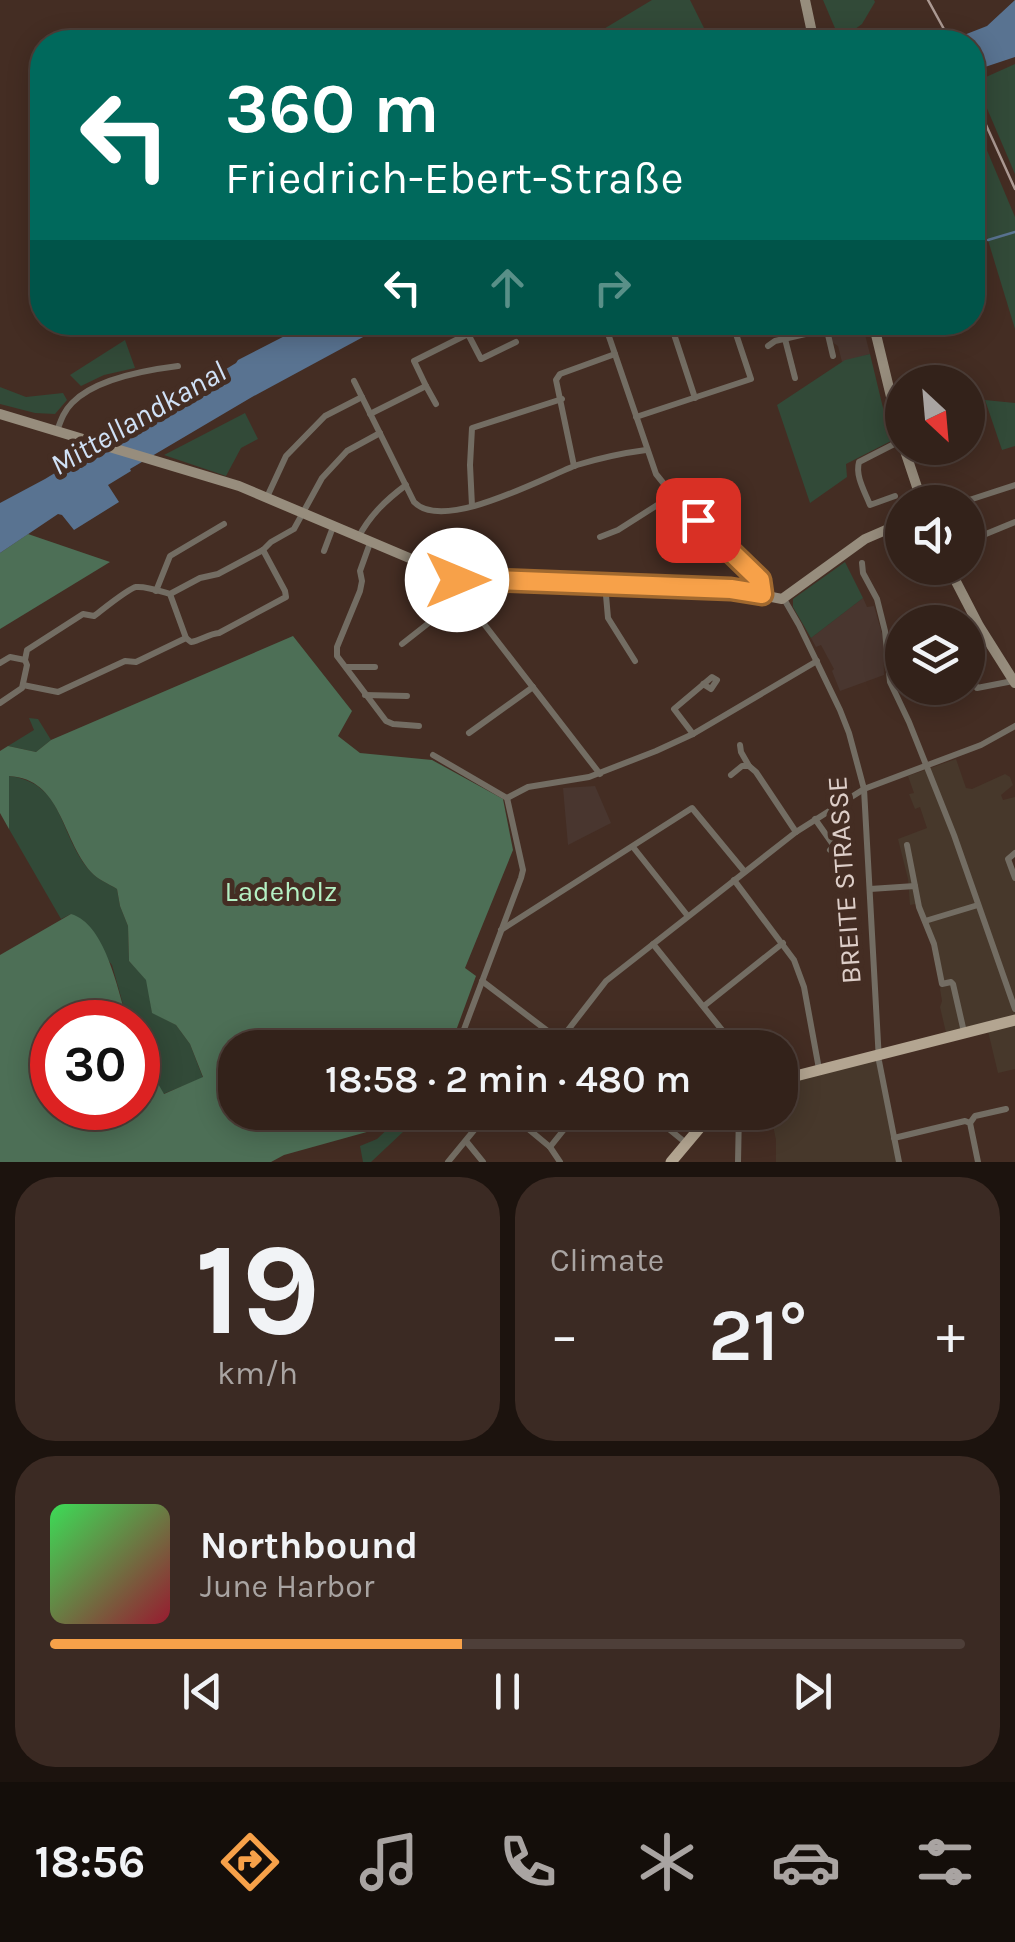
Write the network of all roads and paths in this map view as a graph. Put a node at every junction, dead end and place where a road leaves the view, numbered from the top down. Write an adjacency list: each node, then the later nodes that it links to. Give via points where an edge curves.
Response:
1 (805, 0): 2 (main road)
2 (811, 30)
3 (466, 335): 20 (street, via 414,360)
4 (468, 335): 12 (street, via 481,360)
5 (609, 335): 14 (street)
6 (674, 335): 22 (street)
7 (736, 335): 22 (street, via 750,379)
8 (798, 335): 11 (street)
9 (828, 335): 15 (street)
10 (876, 335): 17 (main road)
11 (785, 339): 13 (street); 18 (street)
12 (516, 342)
13 (768, 346)
14 (615, 354): 23 (street, via 560,374); 27 (street)
15 (833, 356)
16 (178, 366): 28 (street, via 137,373 77,398)
17 (885, 370)
18 (795, 378)
19 (354, 381): 21 (street)
20 (426, 386): 24 (street); 26 (street)
21 (362, 397): 26 (street); 37 (street, via 324,416 286,456)
22 (695, 398): 27 (street)
23 (562, 399): 32 (street); 39 (street, via 472,428)
24 (436, 404)
25 (0, 414): 28 (main road)
26 (370, 414): 29 (street)
27 (636, 418): 30 (street)
28 (56, 431): 37 (main road)
29 (380, 433): 33 (street); 40 (street, via 348,451)
30 (646, 450): 32 (street); 35 (street)
31 (885, 451): 38 (street, via 859,462 857,473 870,505)
32 (574, 466): 39 (street)
33 (406, 485): 39 (street, via 425,510); 47 (street, via 368,518)
34 (1015, 485): 36 (street)
35 (673, 495): 46 (street); 57 (street, via 760,580)
36 (985, 495)
37 (266, 497): 40 (main road)
38 (885, 500)
39 (472, 506)
40 (302, 513): 43 (main road); 49 (street, via 294,529)
41 (1015, 522): 45 (street)
42 (224, 524): 55 (street, via 170,556)
43 (333, 527): 47 (main road); 50 (street)
44 (885, 530): 59 (main road)
45 (985, 535)
46 (600, 536)
47 (358, 538): 48 (main road)
48 (370, 543): 52 (main road); 66 (street, via 337,647)
49 (264, 550): 56 (street); 60 (street, via 286,597 220,633 200,641)
50 (324, 551)
51 (862, 563): 82 (street, via 885,632 890,682)
52 (458, 576): 53 (main road); 58 (street)
53 (606, 584): 57 (main road); 63 (street, via 608,618)
54 (957, 585): 68 (main road, via 976,628)
55 (156, 591): 56 (street); 62 (street, via 127,590 94,616 83,614 27,650)
56 (170, 594): 60 (street)
57 (762, 594): 59 (main road)
58 (463, 596): 61 (street); 71 (street)
59 (784, 598): 64 (street, BREITE STRASSE)
60 (186, 638): 70 (street, via 58,692)
61 (402, 644)
62 (25, 660): 65 (street, via 10,656); 70 (street)
63 (635, 661)
64 (817, 661): 79 (street); 86 (street, BREITE STRASSE, via 850,732)
65 (0, 663)
66 (344, 667): 67 (street); 73 (street)
67 (376, 667)
68 (1014, 682): 72 (street)
69 (703, 684): 79 (street, via 674,708)
70 (23, 685): 75 (street)
71 (533, 687): 78 (street); 84 (street)
72 (985, 687)
73 (365, 695): 74 (street); 76 (street, via 386,720)
74 (407, 696)
75 (0, 703)
76 (419, 726)
77 (1015, 726): 82 (street)
78 (469, 732)
79 (693, 734): 84 (street)
80 (740, 745): 83 (street)
81 (433, 755): 87 (street)
82 (926, 765): 86 (street); 99 (street)
83 (750, 766): 85 (street); 89 (street)
84 (600, 774): 87 (street, via 528,787)
85 (731, 775)
86 (864, 788): 88 (street); 98 (street, BREITE STRASSE)
87 (506, 798): 102 (street, via 522,870)
88 (815, 819): 89 (street); 92 (street, via 834,846)
89 (796, 832): 94 (street)
90 (906, 845): 97 (street)
91 (633, 848): 94 (street, via 692,808); 100 (street); 102 (street)
92 (830, 850)
93 (1015, 852): 95 (street, via 1008,859)
94 (744, 871): 96 (street)
95 (1015, 878)
96 (734, 880): 100 (street); 104 (street)
97 (915, 886): 98 (street); 101 (street)
98 (870, 889): 114 (street, BREITE STRASSE)
99 (978, 905): 101 (street); 107 (street)
100 (687, 915): 103 (street)
101 (925, 921): 113 (street, via 942,984 953,984)
102 (500, 931): 105 (street)
103 (653, 944): 106 (street); 111 (street, via 606,981)
104 (783, 944): 106 (street); 115 (street, via 804,987)
105 (482, 981): 109 (street); 110 (street)
106 (704, 1006): 112 (street)
107 (1015, 1009)
108 (1015, 1020): 113 (main road)
109 (464, 1030)
110 (548, 1030)
111 (569, 1030)
112 (722, 1030)
113 (964, 1033): 114 (main road)
114 (878, 1054): 115 (main road); 125 (street, BREITE STRASSE)
115 (819, 1070): 116 (main road)
116 (798, 1075)
117 (1006, 1109): 118 (street)
118 (970, 1123): 125 (street); 135 (street)
119 (475, 1130): 126 (street)
120 (530, 1130): 128 (street)
121 (564, 1130): 128 (street)
122 (669, 1130): 127 (street)
123 (698, 1130): 127 (main road)
124 (739, 1130): 133 (street)
125 (894, 1138): 134 (street, BREITE STRASSE)
126 (466, 1141): 129 (street); 130 (street)
127 (686, 1144): 132 (main road)
128 (550, 1147): 131 (street)
129 (448, 1162)
130 (483, 1162)
131 (560, 1162)
132 (671, 1162)
133 (738, 1162)
134 (899, 1162)
135 (978, 1162)

